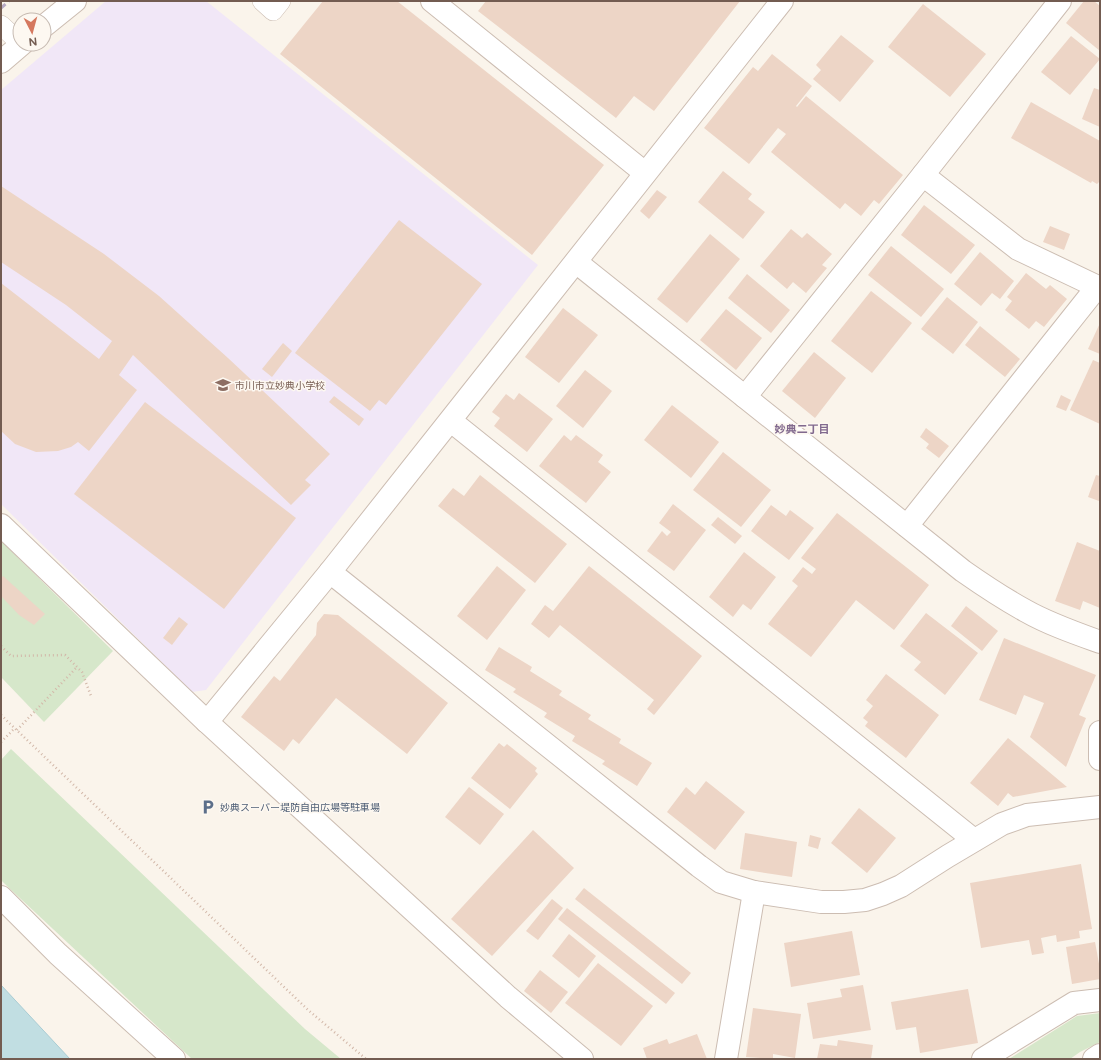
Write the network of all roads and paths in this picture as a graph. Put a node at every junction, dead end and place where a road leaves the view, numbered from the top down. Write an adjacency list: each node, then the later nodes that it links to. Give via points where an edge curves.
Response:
1 (74, 1): 7 (street)
2 (262, 1): 3 (lane, via 273,10)
3 (281, 1)
4 (432, 1): 12 (street)
5 (782, 1): 12 (street)
6 (1060, 1): 13 (street)
7 (52, 19)
8 (1, 25): 9 (lane)
9 (12, 35)
10 (12, 52): 11 (street)
11 (1, 62)
12 (645, 174): 14 (street)
13 (923, 175): 15 (street, via 1018,249); 16 (street)
14 (576, 262): 16 (street); 17 (street)
15 (1098, 288): 19 (street)
16 (745, 397): 19 (street)
17 (451, 421): 20 (street); 33 (street)
18 (1, 526): 26 (street)
19 (907, 526): 21 (street, via 993,592 1059,626)
20 (330, 572): 26 (street); 34 (street, via 699,866 721,882)
21 (1100, 642)
22 (1, 646): 23 (path, via 11,656 65,655)
23 (77, 667): 24 (path, via 82,672); 28 (path)
24 (91, 696)
25 (1, 714): 27 (path)
26 (207, 722): 40 (street, via 508,997)
27 (14, 728): 28 (path); 30 (path)
28 (17, 730): 39 (path, via 307,1009)
29 (1100, 732): 31 (street)
30 (1, 742)
31 (1100, 759)
32 (1100, 807): 33 (street, via 1027,815 1002,824)
33 (974, 840): 34 (street, via 901,886 865,900 822,902)
34 (754, 892): 41 (street)
35 (1, 897): 38 (street, via 58,954)
36 (1100, 1000): 42 (street, via 1074,1003)
37 (1100, 1055): 43 (street)
38 (174, 1059)
39 (366, 1059)
40 (582, 1059)
41 (726, 1059)
42 (983, 1059)
43 (1094, 1059)

